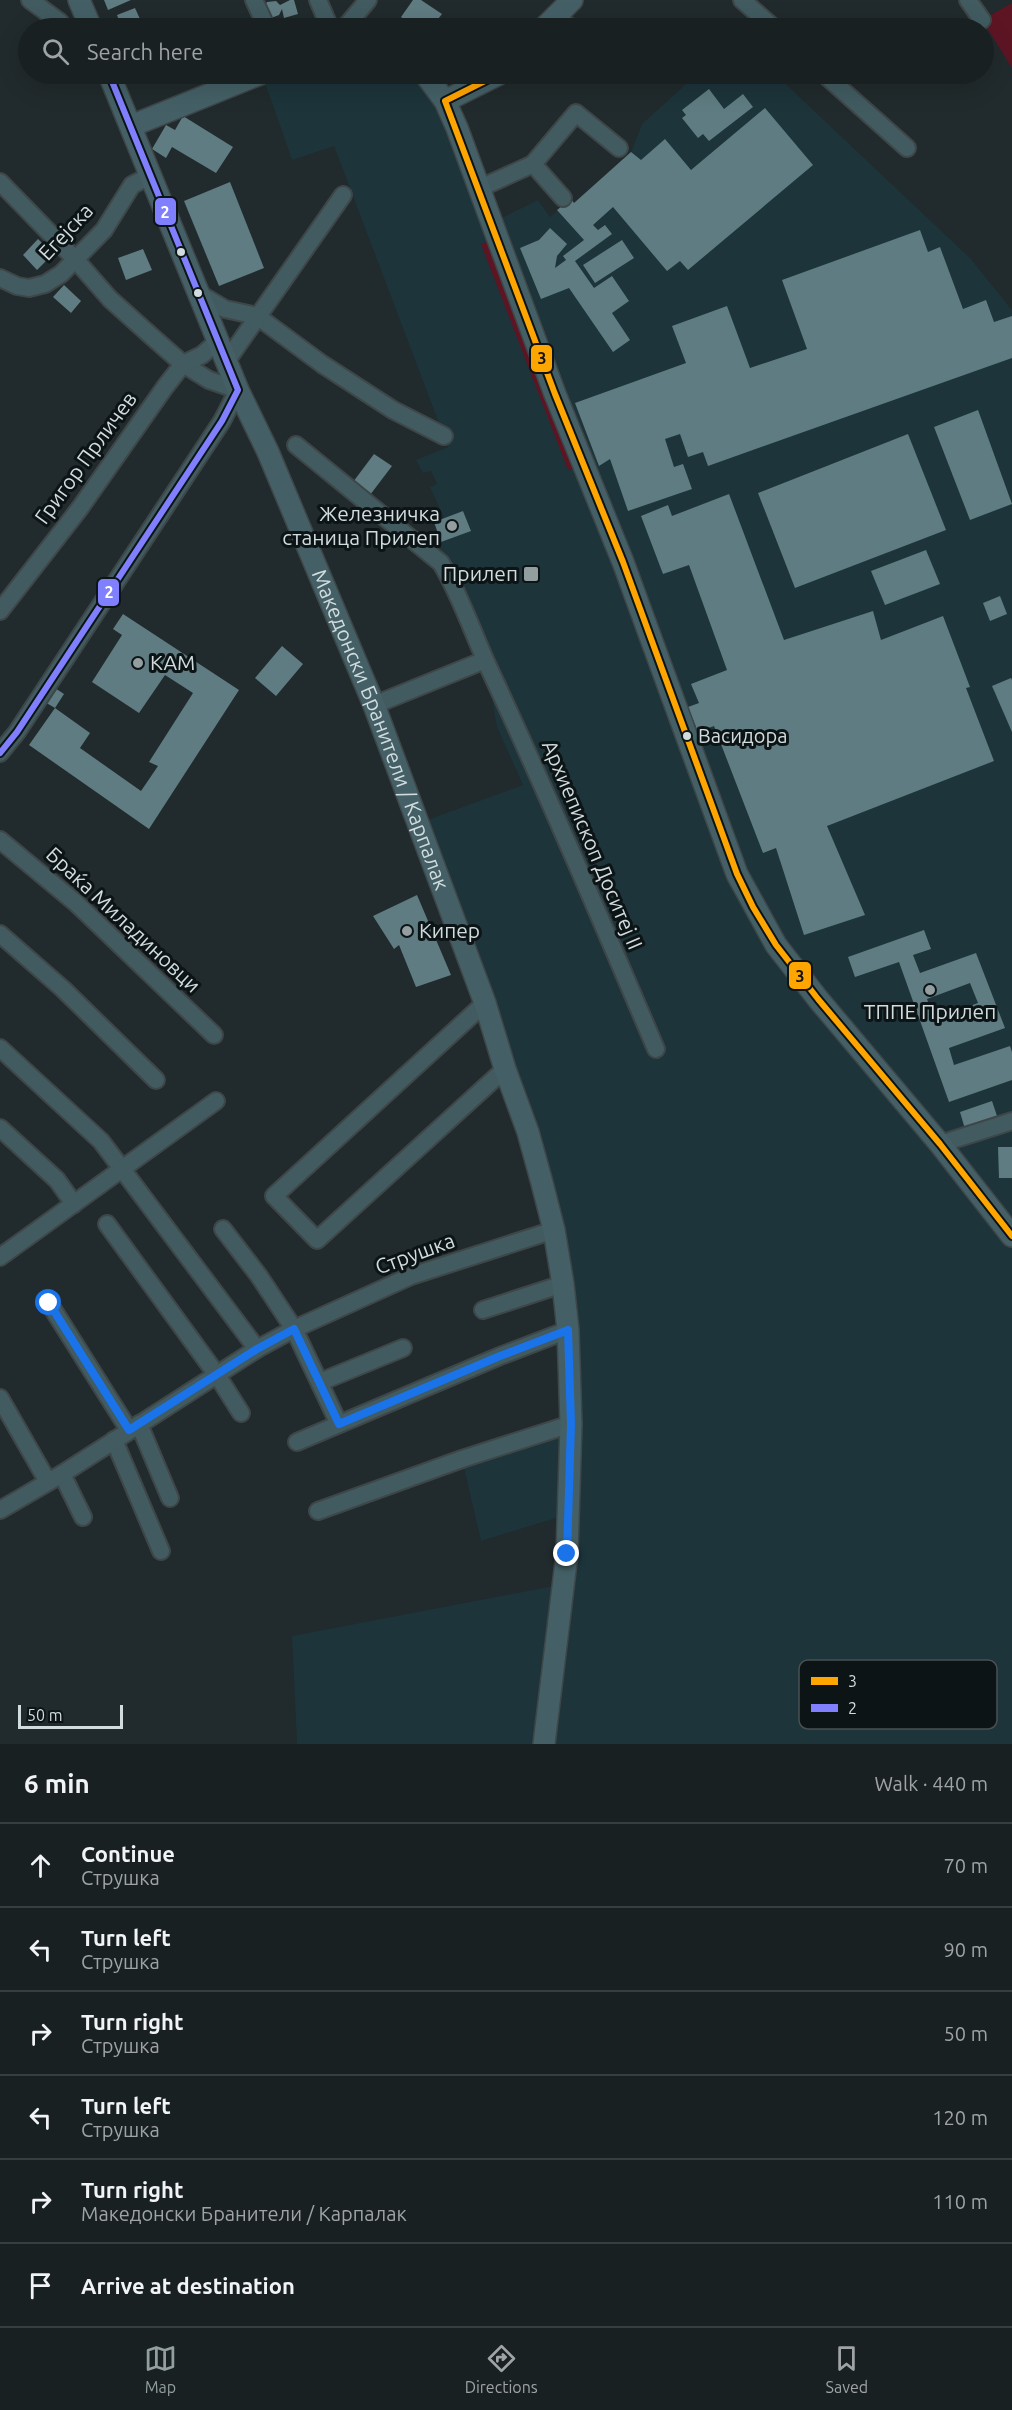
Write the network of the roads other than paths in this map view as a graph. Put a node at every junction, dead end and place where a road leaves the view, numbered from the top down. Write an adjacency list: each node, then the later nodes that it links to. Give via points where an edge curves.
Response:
1 (30, 0): 9 (street)
2 (79, 0): 10 (main road)
3 (254, 0): 11 (street)
4 (318, 0): 12 (street)
5 (368, 0): 13 (street)
6 (572, 0): 14 (main road)
7 (742, 0): 15 (street)
8 (968, 0): 16 (street)
9 (55, 18)
10 (87, 18)
11 (262, 18)
12 (326, 18)
13 (353, 18)
14 (561, 18)
15 (763, 18)
16 (981, 18)
17 (113, 84): 23 (main road, Македонски Бранители / Карпалак)
18 (235, 84): 23 (main road)
19 (432, 84): 22 (main road)
20 (479, 84): 22 (main road)
21 (835, 84): 25 (street)
22 (445, 101): 29 (main road)
23 (131, 126): 27 (main road, Македонски Бранители / Карпалак)
24 (619, 148): 26 (street, via 576,113)
25 (907, 148)
26 (534, 164): 29 (street); 31 (street)
27 (150, 176): 32 (street, Егејска, via 132,184 104,230); 34 (main road, Македонски Бранители / Карпалак)
28 (0, 182): 32 (street)
29 (478, 189): 57 (main road, via 623,562 737,874 776,945)
30 (344, 195): 35 (street)
31 (563, 198)
32 (75, 259): 33 (street, Егејска, via 45,284 29,288); 38 (street, via 110,299)
33 (1, 281)
34 (198, 293): 35 (street, via 225,309); 36 (main road, Македонски Бранители / Карпалак)
35 (257, 316): 37 (street); 40 (street, via 393,410)
36 (218, 341): 37 (main road, Македонски Бранители / Карпалак); 38 (street, Григор Прличев)
37 (226, 362): 39 (main road, Македонски Бранители / Карпалак)
38 (183, 364): 39 (street, via 209,380); 42 (street, Григор Прличев)
39 (238, 390): 44 (main road, Македонски Бранители / Карпалак); 45 (street, via 216,431)
40 (444, 436)
41 (296, 445): 43 (street, Архиепископ Доситеј II, via 441,564 457,590)
42 (0, 611)
43 (484, 660): 44 (street); 51 (street, Архиепископ Доситеј II, via 538,773)
44 (374, 705): 48 (main road, Македонски Бранители / Карпалак)
45 (0, 753)
46 (0, 840): 49 (street, Браќа Миладиновци, via 76,903)
47 (0, 934): 53 (street)
48 (484, 1003): 52 (main road, Македонски Бранители / Карпалак); 52 (street, via 274,1196 317,1240)
49 (214, 1035)
50 (0, 1048): 58 (street, via 101,1141)
51 (656, 1049)
52 (505, 1069): 62 (main road, Македонски Бранители / Карпалак, via 528,1132)
53 (156, 1080)
54 (216, 1101): 58 (street)
55 (1012, 1121): 57 (street)
56 (0, 1128): 59 (street, via 57,1180)
57 (940, 1144): 63 (main road)
58 (122, 1169): 59 (street); 71 (street)
59 (74, 1204): 64 (street)
60 (107, 1224): 72 (street)
61 (223, 1229): 68 (street)
62 (554, 1230): 65 (main road, Македонски Бранители / Карпалак); 68 (street, Струшка, via 411,1276)
63 (1012, 1236)
64 (0, 1257)
65 (563, 1284): 67 (street); 69 (main road, Македонски Бранители / Карпалак)
66 (49, 1303): 78 (street)
67 (483, 1310)
68 (294, 1329): 71 (street, Струшка); 73 (street)
69 (568, 1330): 76 (street); 77 (main road, Македонски Бранители / Карпалак)
70 (403, 1348): 73 (street)
71 (257, 1349): 72 (street, Струшка)
72 (217, 1375): 75 (street); 78 (street, Струшка)
73 (320, 1382): 76 (street)
74 (0, 1398): 81 (street)
75 (241, 1413)
76 (339, 1424): 80 (street)
77 (571, 1424): 84 (street); 87 (main road, Македонски Бранители / Карпалак, via 567,1554)
78 (134, 1427): 79 (street, Струшка); 82 (street)
79 (114, 1440): 81 (street, Струшка); 86 (street)
80 (297, 1442)
81 (55, 1478): 83 (street, Струшка); 85 (street)
82 (170, 1498)
83 (0, 1510)
84 (318, 1510)
85 (82, 1517)
86 (161, 1551)
87 (544, 1744)

